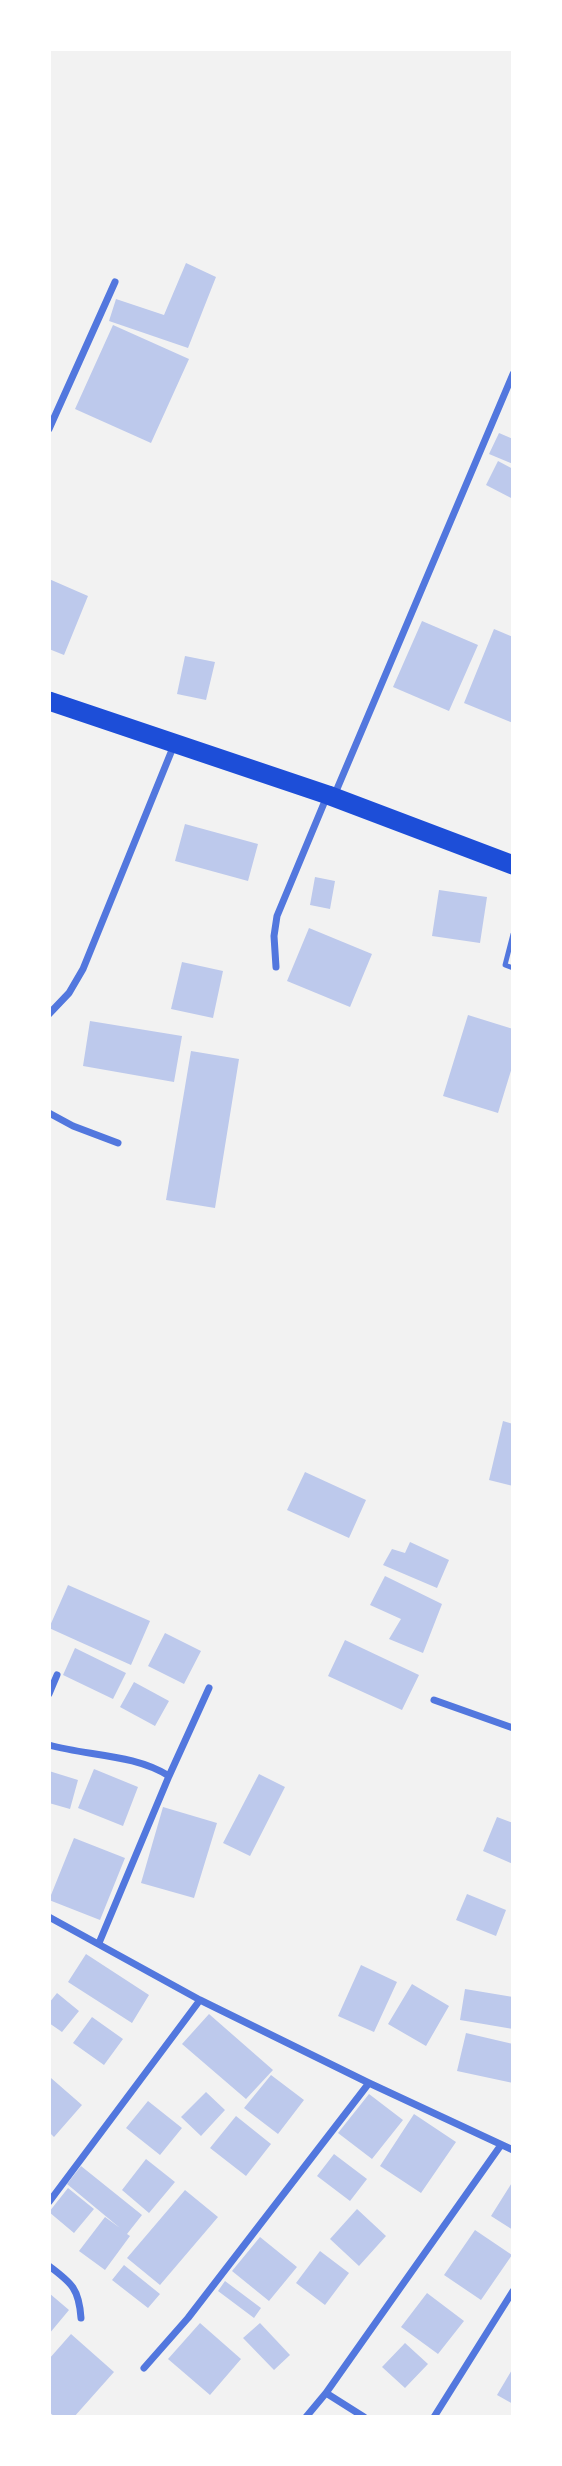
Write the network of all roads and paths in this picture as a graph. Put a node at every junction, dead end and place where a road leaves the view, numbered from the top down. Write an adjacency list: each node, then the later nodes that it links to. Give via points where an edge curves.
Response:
1 (115, 282): 3 (street)
2 (513, 374): 6 (street)
3 (49, 429)
4 (49, 701): 5 (highway)
5 (175, 744): 6 (highway); 11 (street, via 83,970)
6 (331, 796): 7 (highway); 9 (street, via 276,916)
7 (513, 865)
8 (513, 934): 10 (lane, via 505,965)
9 (276, 967)
10 (513, 968)
11 (49, 1014)
12 (49, 1113): 13 (street)
13 (118, 1143)
14 (57, 1675): 16 (street)
15 (209, 1688): 20 (street)
16 (49, 1694)
17 (434, 1700): 18 (street)
18 (513, 1728)
19 (49, 1745): 20 (street, via 133,1761)
20 (169, 1776): 22 (street)
21 (49, 1917): 22 (street)
22 (99, 1943): 23 (street)
23 (200, 2000): 24 (street); 27 (street)
24 (369, 2083): 25 (street); 31 (street)
25 (501, 2145): 26 (street); 32 (street)
26 (513, 2150)
27 (49, 2202)
28 (49, 2266): 30 (street, via 74,2286)
29 (513, 2291): 35 (street)
30 (81, 2318)
31 (145, 2368)
32 (326, 2393): 33 (street); 34 (street)
33 (306, 2417)
34 (364, 2417)
35 (433, 2417)

